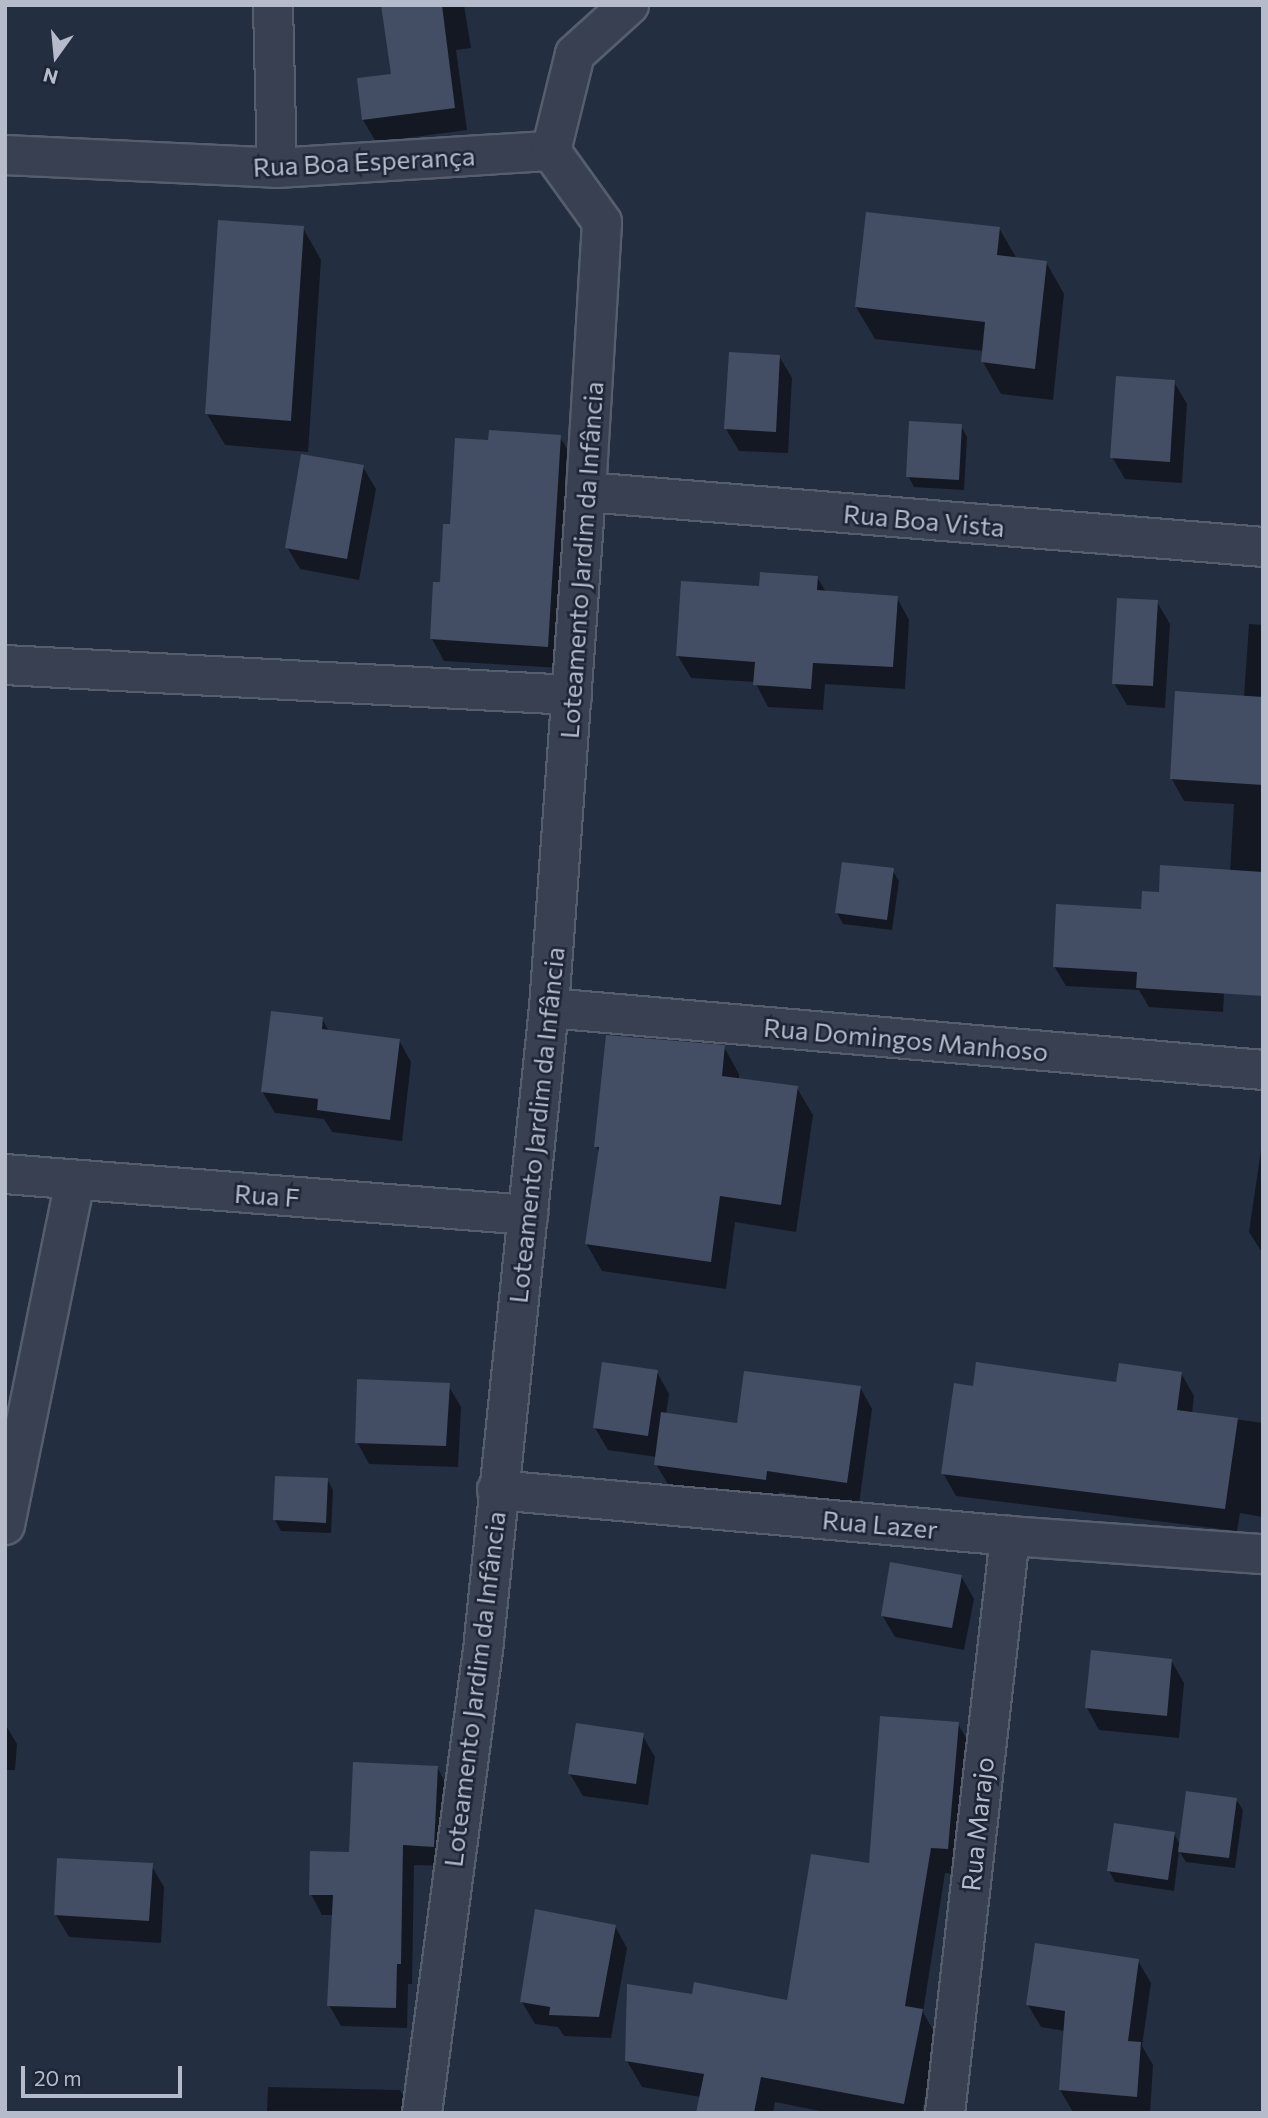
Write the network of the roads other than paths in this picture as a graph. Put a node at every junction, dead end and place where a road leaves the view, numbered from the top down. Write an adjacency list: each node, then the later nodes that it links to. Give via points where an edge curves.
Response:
1 (273, 5): 5 (street)
2 (629, 5): 3 (street, via 575,54)
3 (551, 150): 5 (street, Rua Boa Esperança); 6 (street, Loteamento Jardim da Infância, via 602,222)
4 (5, 155): 5 (street, Rua Boa Esperança)
5 (277, 168)
6 (586, 492): 7 (street, Rua Boa Vista); 9 (street, Loteamento Jardim da Infância)
7 (1263, 547)
8 (5, 665): 9 (street)
9 (572, 695): 10 (street, Loteamento Jardim da Infância)
10 (549, 1008): 11 (street, Rua Domingos Manhoso); 14 (street, Loteamento Jardim da Infância)
11 (1263, 1070)
12 (5, 1174): 13 (street, Rua F)
13 (75, 1180): 14 (street, Rua F); 16 (street)
14 (528, 1215): 15 (street, Loteamento Jardim da Infância)
15 (497, 1490): 17 (street, Rua Lazer); 19 (street, Loteamento Jardim da Infância, via 484,1640)
16 (5, 1525)
17 (1010, 1536): 18 (street, Rua Lazer); 20 (street, Rua Marajo)
18 (1263, 1554)
19 (422, 2113)
20 (944, 2113)

